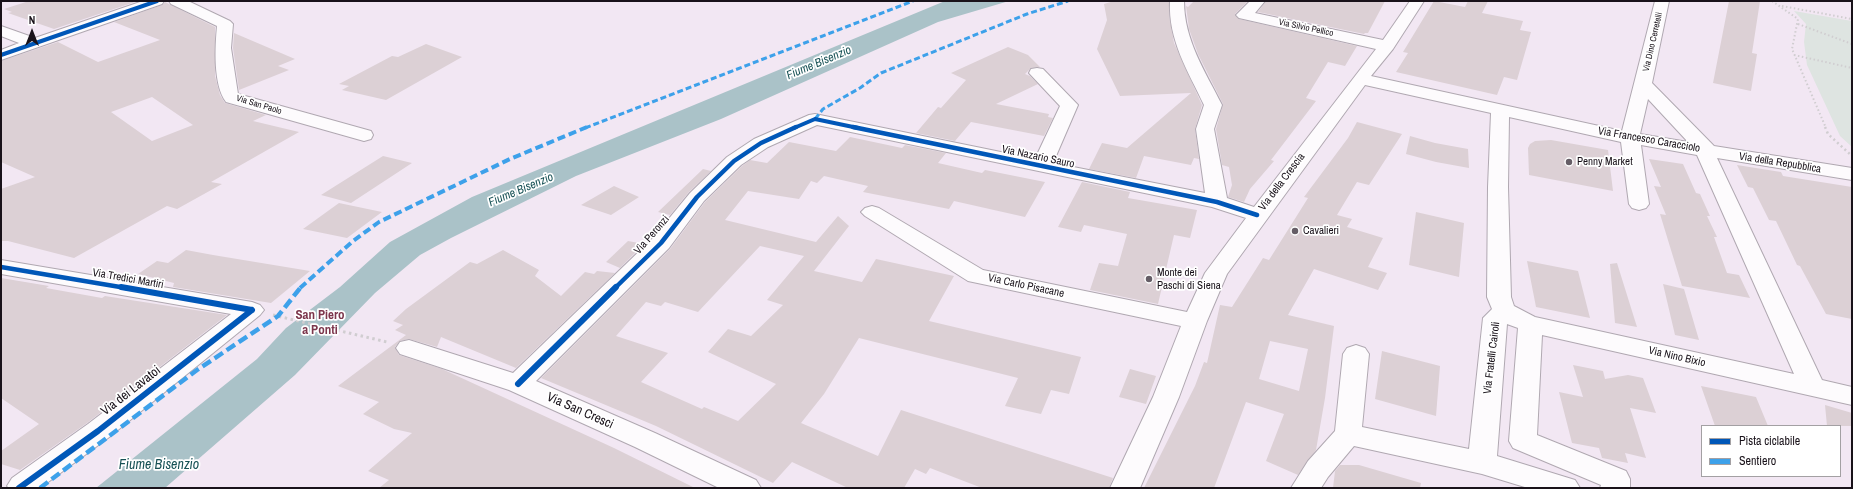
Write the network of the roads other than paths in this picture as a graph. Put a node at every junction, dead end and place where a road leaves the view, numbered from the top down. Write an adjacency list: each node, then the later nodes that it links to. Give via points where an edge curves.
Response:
1 (157, 1): 8 (street)
2 (176, 1): 16 (street, Via San Paolo, via 225,24 223,48 228,94 232,98)
3 (1177, 1): 21 (street, via 1176,14 1184,45 1214,105 1212,115 1205,123 1205,129)
4 (1258, 1): 9 (street, Via Silvio Pellico, via 1244,14)
5 (1417, 1): 9 (street, Via della Crescia)
6 (1662, 1): 13 (street, Via Dino Cerretelli)
7 (1, 31): 8 (street)
8 (33, 43): 10 (street)
9 (1387, 46): 12 (street, Via della Crescia)
10 (1, 55)
11 (1037, 73): 19 (street, via 1069,105)
12 (1360, 79): 14 (street, Via Francesco Caracciolo); 24 (street, Via della Crescia)
13 (1643, 84): 17 (street, Via Dino Cerretelli); 18 (street, Via Dino Cerretelli)
14 (1500, 109): 17 (street, Via Francesco Caracciolo); 26 (street, Via Fratelli Cairoli, via 1505,189 1499,297 1500,305)
15 (815, 119): 19 (street, Via Nazario Sauro); 32 (street, Via Peronzi, via 761,143 734,161 697,197 661,243)
16 (364, 135)
17 (1630, 138): 18 (street, Via Francesco Caracciolo); 22 (street)
18 (1708, 151): 20 (street, Via della Repubblica); 33 (street, Via Francesco Caracciolo, via 1706,155)
19 (1041, 167): 21 (street, Via Nazario Sauro)
20 (1852, 174)
21 (1217, 202): 24 (street, Via Nazario Sauro)
22 (1639, 204)
23 (872, 212): 28 (street, Via Carlo Pisacane, via 976,276)
24 (1257, 215): 28 (street, Via della Crescia, via 1216,272)
25 (1, 267): 27 (street, Via Tredici Martiri)
26 (1505, 311): 29 (street, Via Nino Bixio, via 1514,318); 36 (street, Via Fratelli Cairoli, via 1495,318)
27 (259, 312): 37 (street, Via dei Lavatoi)
28 (1195, 321): 39 (street, Via della Crescia, via 1166,397)
29 (1530, 324): 33 (street, Via Nino Bixio); 42 (street, via 1523,441 1616,479)
30 (408, 348): 32 (street, Via San Cresci)
31 (1356, 354): 35 (street)
32 (518, 384): 38 (street, Via San Cresci)
33 (1812, 386): 34 (street, Via Nino Bixio)
34 (1852, 396)
35 (1348, 434): 36 (street); 40 (street, via 1318,469)
36 (1482, 463): 41 (street)
37 (22, 486)
38 (746, 488)
39 (1124, 488)
40 (1306, 488)
41 (1565, 488)
42 (1615, 488)

